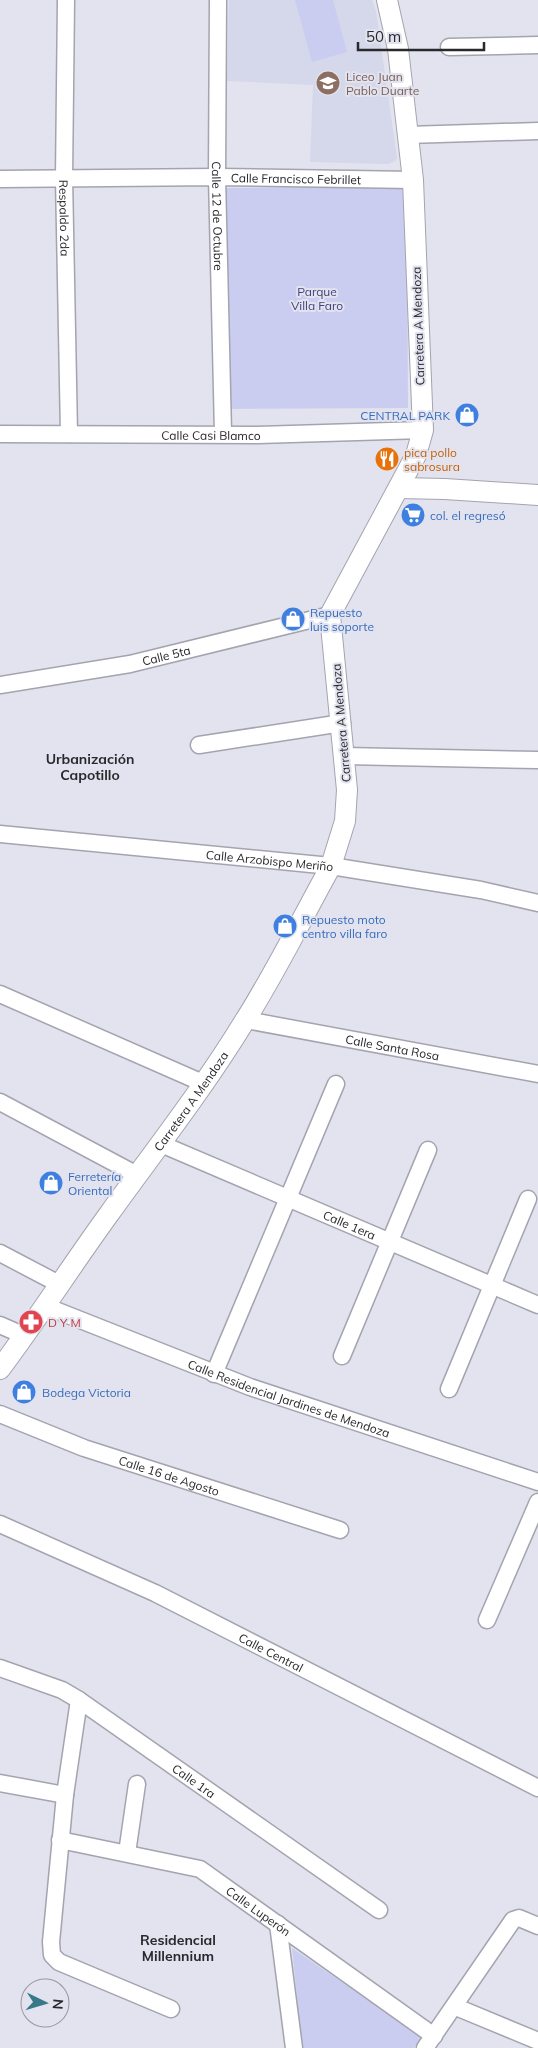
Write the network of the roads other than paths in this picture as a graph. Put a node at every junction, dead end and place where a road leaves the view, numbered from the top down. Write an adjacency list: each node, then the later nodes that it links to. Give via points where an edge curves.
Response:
1 (66, 0): 9 (street, Respaldo 2da)
2 (218, 0): 8 (street, Calle 12 de Octubre)
3 (387, 0): 7 (street, Carretera A Mendoza, via 398,49)
4 (538, 45): 5 (street)
5 (449, 47)
6 (538, 131): 7 (street)
7 (408, 135): 11 (street, Carretera A Mendoza)
8 (217, 177): 9 (street, Calle Francisco Febrillet); 11 (street, Calle Francisco Febrillet); 13 (street, Calle 12 de Octubre)
9 (64, 178): 10 (street, Calle Francisco Febrillet); 15 (street, Respaldo 2da)
10 (0, 179)
11 (412, 180): 12 (street, Carretera A Mendoza)
12 (423, 430): 13 (street, Calle Casi Blamco, via 258,435); 16 (street, Carretera A Mendoza, via 416,455)
13 (223, 433): 15 (street, Calle Casi Blamco)
14 (0, 434): 15 (street, Calle Casi Blamco)
15 (69, 434)
16 (399, 488): 17 (street); 18 (street, Carretera A Mendoza)
17 (538, 495)
18 (330, 615): 19 (street, Calle 5ta, via 130,664); 20 (street, Carretera A Mendoza)
19 (0, 684)
20 (342, 723): 21 (street); 22 (street, Carretera A Mendoza)
21 (199, 745)
22 (345, 756): 23 (street); 25 (street, Carretera A Mendoza, via 345,821)
23 (538, 760)
24 (0, 834): 25 (street, Calle Arzobispo Meriño)
25 (331, 866): 26 (street, Calle Arzobispo Meriño, via 481,890); 28 (street, Carretera A Mendoza)
26 (538, 903)
27 (0, 994): 30 (street)
28 (246, 1020): 29 (street, Calle Santa Rosa); 30 (street, Carretera A Mendoza)
29 (538, 1074)
30 (205, 1084): 33 (street, Carretera A Mendoza)
31 (336, 1084): 36 (street)
32 (0, 1102): 35 (street)
33 (161, 1144): 35 (street, Carretera A Mendoza); 36 (street, Calle 1era)
34 (428, 1150): 38 (street)
35 (137, 1175): 40 (street, Carretera A Mendoza)
36 (287, 1198): 38 (street, Calle 1era); 48 (street)
37 (528, 1199): 41 (street)
38 (390, 1242): 41 (street, Calle 1era); 46 (street)
39 (0, 1254): 40 (street)
40 (59, 1284): 43 (street, Carretera A Mendoza)
41 (492, 1285): 42 (street, Calle 1era); 49 (street)
42 (538, 1305)
43 (45, 1306): 45 (street, Carretera A Mendoza); 48 (street, Calle Residencial Jardines de Mendoza)
44 (0, 1325): 45 (street)
45 (25, 1336): 47 (street, Carretera A Mendoza)
46 (342, 1356)
47 (0, 1369)
48 (214, 1374): 51 (street, Calle Residencial Jardines de Mendoza)
49 (449, 1389)
50 (0, 1414): 54 (street, Calle 16 de Agosto, via 84,1448)
51 (538, 1482)
52 (538, 1502): 55 (street)
53 (0, 1524): 60 (street, Calle Central, via 155,1593)
54 (340, 1530)
55 (487, 1620)
56 (0, 1668): 57 (street, Calle 1ra, via 62,1690)
57 (79, 1700): 61 (street); 64 (street, Calle 1ra)
58 (0, 1783): 61 (street)
59 (137, 1784): 63 (street)
60 (538, 1788)
61 (65, 1795): 62 (street)
62 (60, 1840): 63 (street, Calle Luperón); 68 (street, via 52,1956 59,1962)
63 (127, 1853): 65 (street, Calle Luperón, via 200,1869)
64 (379, 1910)
65 (278, 1924): 70 (street, Calle Luperón); 71 (street)
66 (538, 1926): 67 (street, via 519,1918 513,1920)
67 (456, 2007): 69 (street); 70 (street)
68 (171, 2009)
69 (538, 2041)
70 (430, 2042)
71 (294, 2048)

